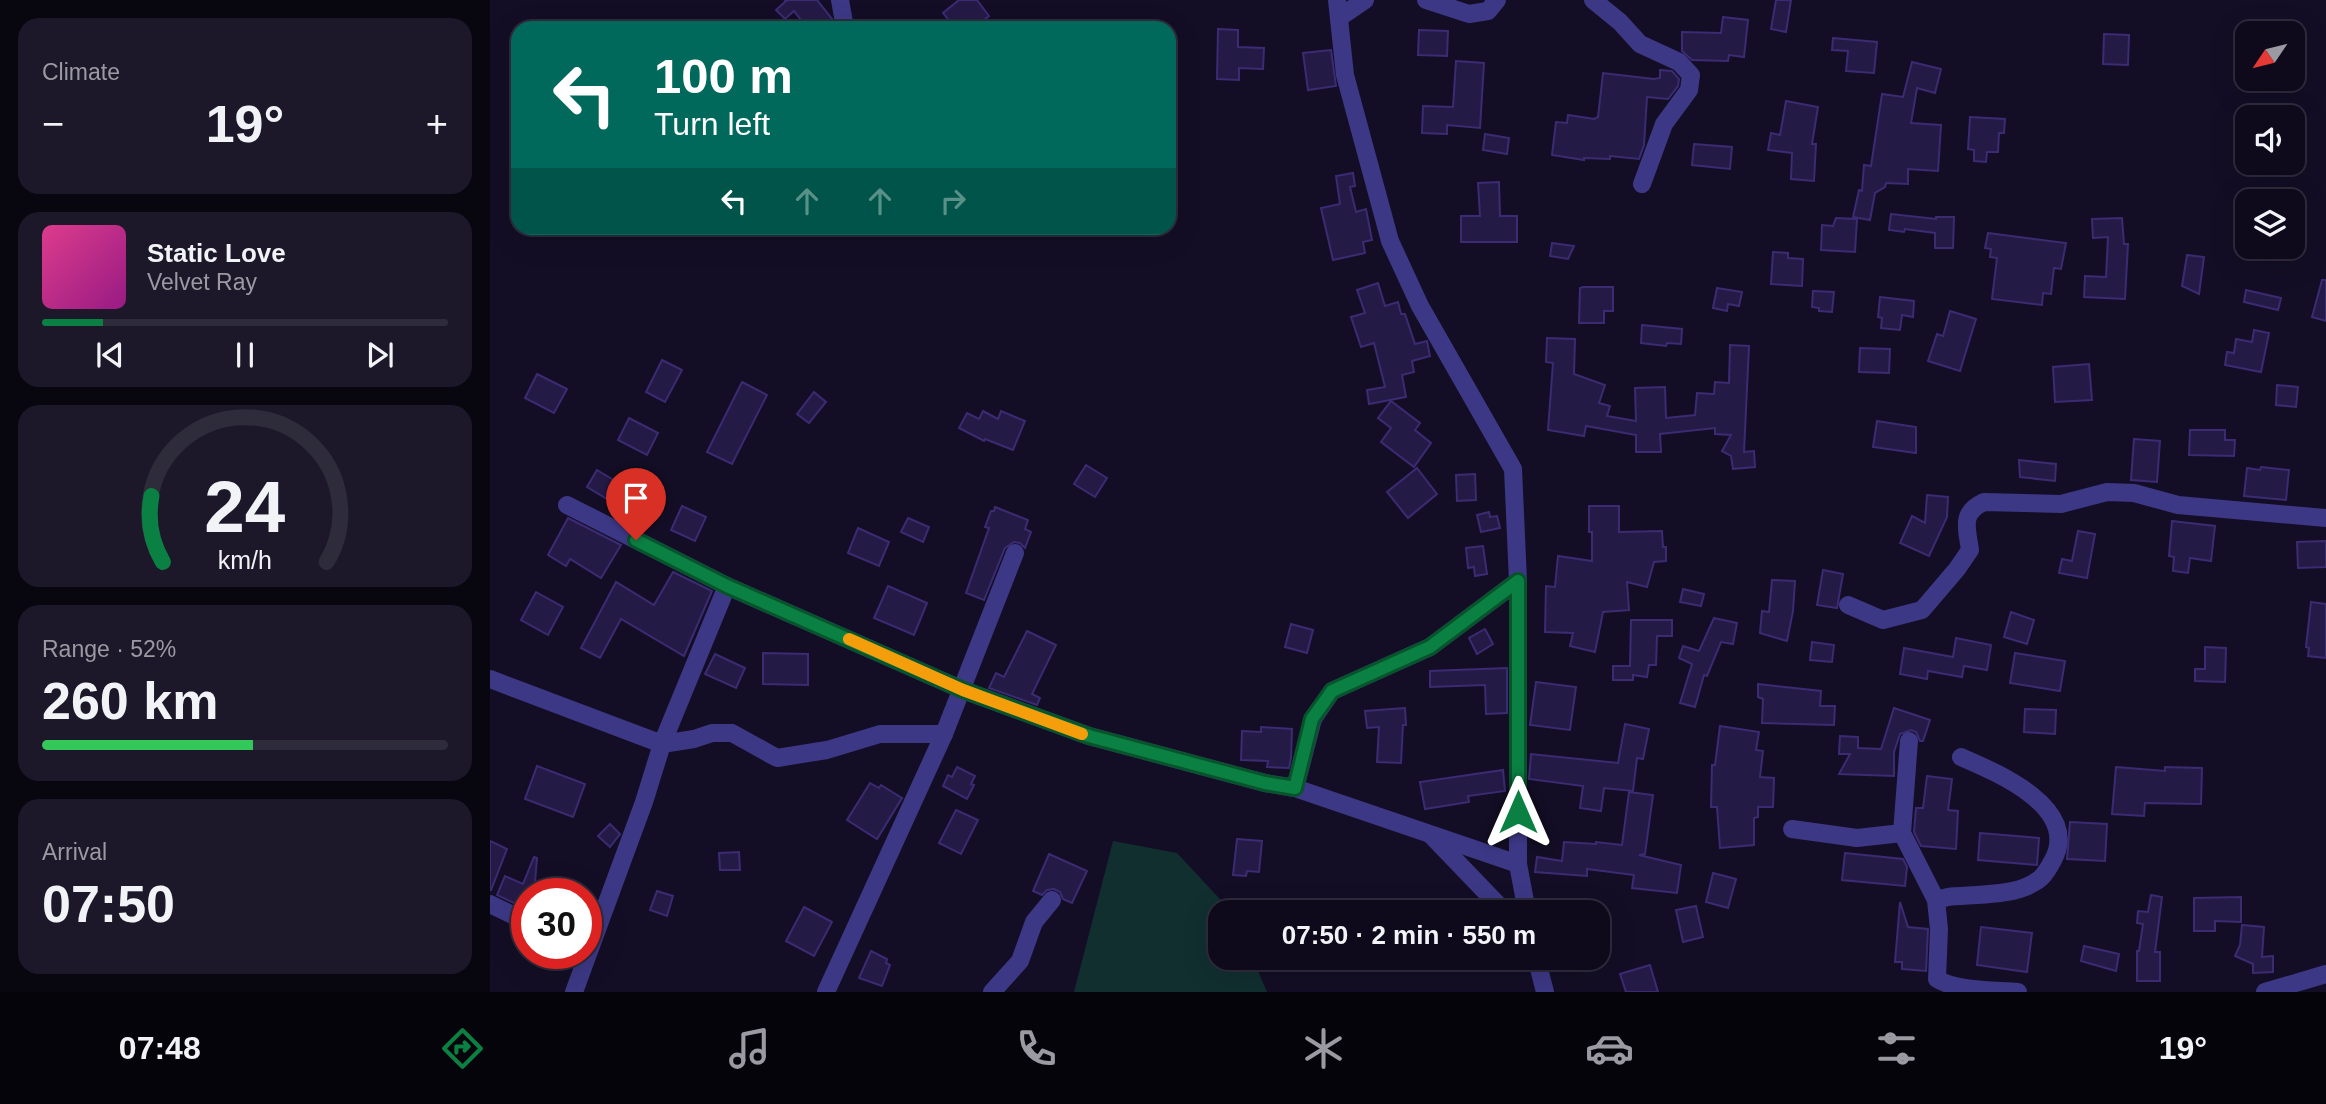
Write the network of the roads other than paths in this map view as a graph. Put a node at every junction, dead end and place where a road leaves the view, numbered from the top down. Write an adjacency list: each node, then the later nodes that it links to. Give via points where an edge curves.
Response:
1 (840, 0): 7 (street)
2 (1365, 0): 6 (street)
3 (1426, 0): 4 (street, via 1469,14 1488,11)
4 (1497, 0)
5 (1593, 0): 8 (street, via 1640,44 1679,62 1691,75 1689,90 1664,124)
6 (1338, 8): 12 (street, via 1345,75 1390,241 1420,306 1513,469)
7 (844, 21)
8 (1642, 184)
9 (567, 505): 13 (street)
10 (2326, 518): 14 (street, via 2178,505 2134,493 2107,492 2061,504 1984,502 1973,507 1966,520 1970,550 1922,610 1883,620)
11 (1015, 553): 16 (street)
12 (1518, 581): 21 (street, via 1430,647 1332,691 1312,719); 25 (street)
13 (727, 586): 16 (street); 19 (street)
14 (1848, 605)
15 (490, 679): 19 (street)
16 (963, 690): 17 (street); 21 (street, via 1089,736)
17 (944, 734): 19 (street, via 880,734 827,750 776,758 732,733); 37 (street)
18 (1909, 741): 23 (street)
19 (662, 744): 31 (street)
20 (1961, 757): 29 (street, via 1997,772 2035,796 2058,827 2057,853 2043,878 2020,890)
21 (1295, 788): 24 (street)
22 (1792, 829): 23 (street, via 1857,838)
23 (1902, 833): 29 (street)
24 (1430, 834): 25 (street); 27 (street)
25 (1518, 864): 28 (street)
26 (1052, 900): 38 (street, via 1034,922 1020,961)
27 (1493, 900)
28 (1525, 900)
29 (1936, 900): 40 (street, via 1937,979 1955,986)
30 (490, 904): 32 (street)
31 (602, 913)
32 (511, 914)
33 (581, 969): 36 (street)
34 (1539, 970): 39 (street)
35 (2326, 974): 41 (street)
36 (574, 992)
37 (826, 992)
38 (992, 992)
39 (1545, 992)
40 (2018, 992)
41 (2265, 992)

